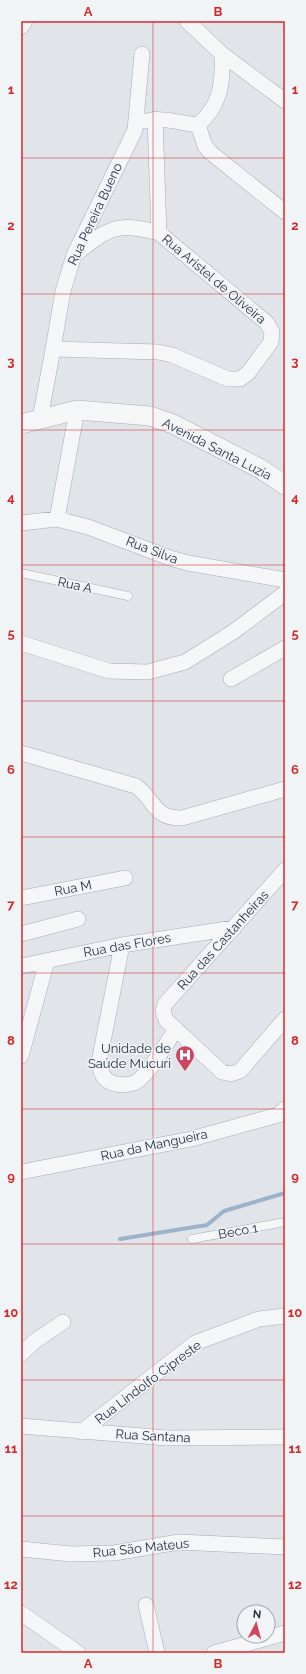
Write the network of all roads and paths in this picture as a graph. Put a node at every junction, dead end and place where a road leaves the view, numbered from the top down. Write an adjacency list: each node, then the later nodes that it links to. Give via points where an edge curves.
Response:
1 (25, 21): 3 (street)
2 (187, 21): 5 (street)
3 (21, 27)
4 (142, 54): 9 (street, Rua Pereira Bueno)
5 (222, 54): 6 (street); 8 (street, via 222,71 216,101 207,117)
6 (285, 101)
7 (155, 119): 8 (street); 9 (street, via 143,122); 11 (street, Rua Aristel de Oliveira)
8 (198, 125): 10 (street, via 205,146 211,153)
9 (135, 130): 12 (street, Rua Pereira Bueno)
10 (285, 212)
11 (159, 233): 12 (street, via 121,226 97,237); 13 (street, Rua Aristel de Oliveira, via 267,323 272,332 271,342 248,373 240,379 228,379 172,355 158,352)
12 (74, 255): 13 (street, Rua Pereira Bueno, via 62,291)
13 (54, 349): 15 (street, Rua Pereira Bueno)
14 (77, 410): 15 (street, Avenida Santa Luzia); 17 (street, Avenida Santa Luzia, via 134,414 162,419 259,468); 18 (street)
15 (40, 419): 16 (street, Avenida Santa Luzia)
16 (21, 424)
17 (285, 485)
18 (57, 519): 19 (street, Rua Silva); 21 (street, Rua Silva, via 88,527 188,563)
19 (21, 523)
20 (21, 573): 23 (lane, Rua A)
21 (285, 580)
22 (285, 593): 24 (street, via 233,632 185,662 148,672 109,671)
23 (128, 596)
24 (21, 644)
25 (285, 648): 26 (street)
26 (231, 679)
27 (21, 754): 28 (street, via 136,786 144,792 159,813 171,818 182,818)
28 (285, 789)
29 (285, 870): 33 (street, Rua das Castanheiras)
30 (125, 878): 31 (street, Rua M)
31 (21, 898)
32 (78, 919): 34 (street)
33 (234, 928): 35 (street, Rua das Flores); 39 (street, Rua das Castanheiras, via 166,1004 163,1011 166,1020)
34 (21, 934)
35 (122, 945): 36 (street, Rua das Flores); 39 (street, via 99,1062 100,1072 111,1083 123,1085 135,1082 144,1076)
36 (47, 961): 37 (street, Rua das Flores); 40 (street)
37 (21, 966)
38 (285, 1019): 39 (street, via 240,1071 231,1074 222,1072)
39 (176, 1029)
40 (21, 1056)
41 (285, 1109): 42 (street, Rua da Mangueira, via 278,1115 191,1139)
42 (21, 1172)
43 (285, 1222): 44 (lane, Beco 1)
44 (192, 1239)
45 (285, 1316): 49 (street, Rua Lindolfo Cipreste, via 258,1319 195,1343)
46 (63, 1322): 47 (street)
47 (21, 1354)
48 (21, 1426): 49 (street, Rua Santana)
49 (81, 1432): 50 (street, Rua Santana, via 167,1438)
50 (285, 1437)
51 (285, 1546): 52 (street, Rua São Mateus, via 179,1542 114,1553 71,1554)
52 (21, 1549)
53 (146, 1605): 57 (street)
54 (21, 1613): 56 (street)
55 (285, 1634): 58 (street)
56 (78, 1653)
57 (157, 1653)
58 (214, 1653)

